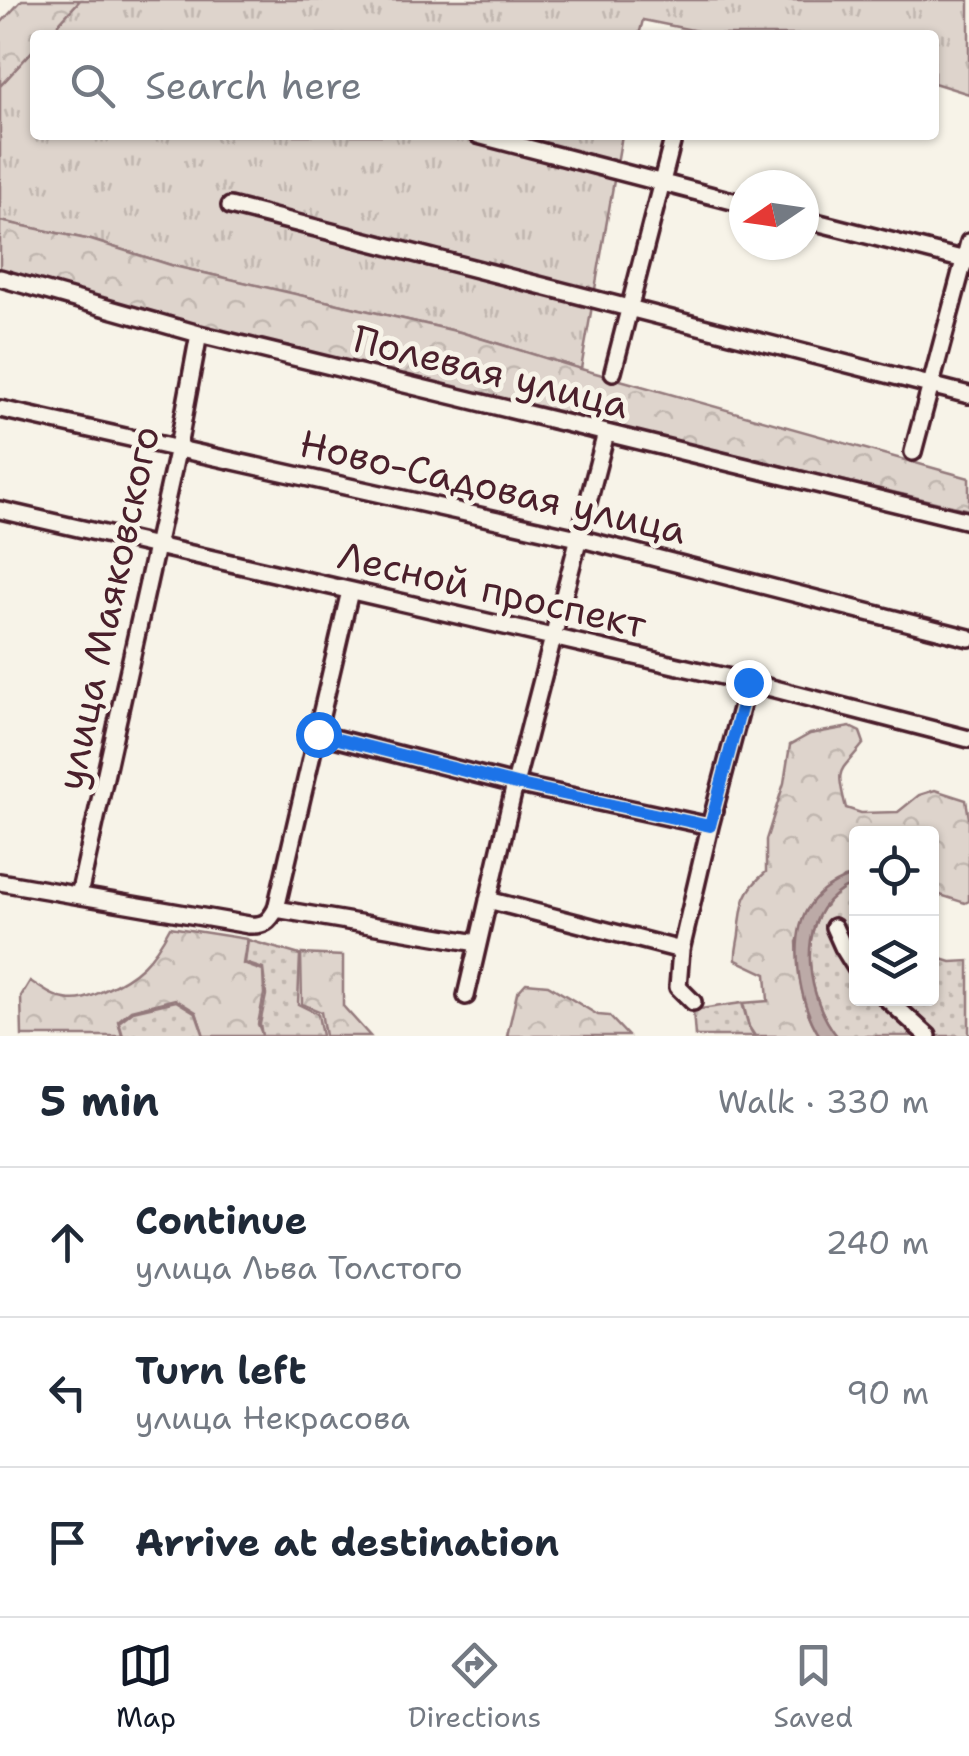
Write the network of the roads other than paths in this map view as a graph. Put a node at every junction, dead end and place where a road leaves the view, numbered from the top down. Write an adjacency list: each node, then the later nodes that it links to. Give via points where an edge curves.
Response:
1 (497, 140): 3 (street)
2 (673, 140): 3 (street)
3 (662, 183): 4 (street); 10 (street)
4 (729, 200)
5 (230, 206): 10 (street)
6 (819, 223): 8 (street)
7 (969, 242): 8 (street)
8 (967, 261): 13 (street)
9 (0, 278): 11 (street, Полевая улица)
10 (630, 308): 12 (street); 13 (street)
11 (199, 334): 16 (street, Полевая улица); 17 (street, улица Маяковского)
12 (614, 372)
13 (931, 386): 14 (street); 18 (street)
14 (969, 395)
15 (0, 409): 17 (street, Ново-Садовая улица)
16 (606, 433): 20 (street, Полевая улица); 21 (street)
17 (178, 447): 21 (street, Ново-Садовая улица); 22 (street, улица Маяковского)
18 (913, 452)
19 (0, 512): 22 (street, Лесной проспект)
20 (969, 521)
21 (578, 538): 24 (street); 25 (street, Ново-Садовая улица)
22 (156, 545): 23 (street, Лесной проспект); 32 (street, улица Маяковского)
23 (350, 591): 24 (street, Лесной проспект); 27 (street)
24 (555, 637): 26 (street, Лесной проспект); 29 (street)
25 (969, 638)
26 (748, 682): 28 (street, Лесной проспект); 30 (street)
27 (318, 734): 29 (street); 34 (street)
28 (969, 739)
29 (516, 784): 30 (street); 33 (street)
30 (710, 826): 37 (street)
31 (0, 882): 32 (street)
32 (79, 895): 34 (street, via 261,926)
33 (488, 900): 36 (street); 37 (street)
34 (276, 909): 36 (street)
35 (834, 928): 38 (street)
36 (477, 943): 39 (street)
37 (681, 950): 40 (street, via 678,987)
38 (849, 957)
39 (466, 996)
40 (693, 1002)
41 (895, 1006): 42 (street)
42 (928, 1036)

